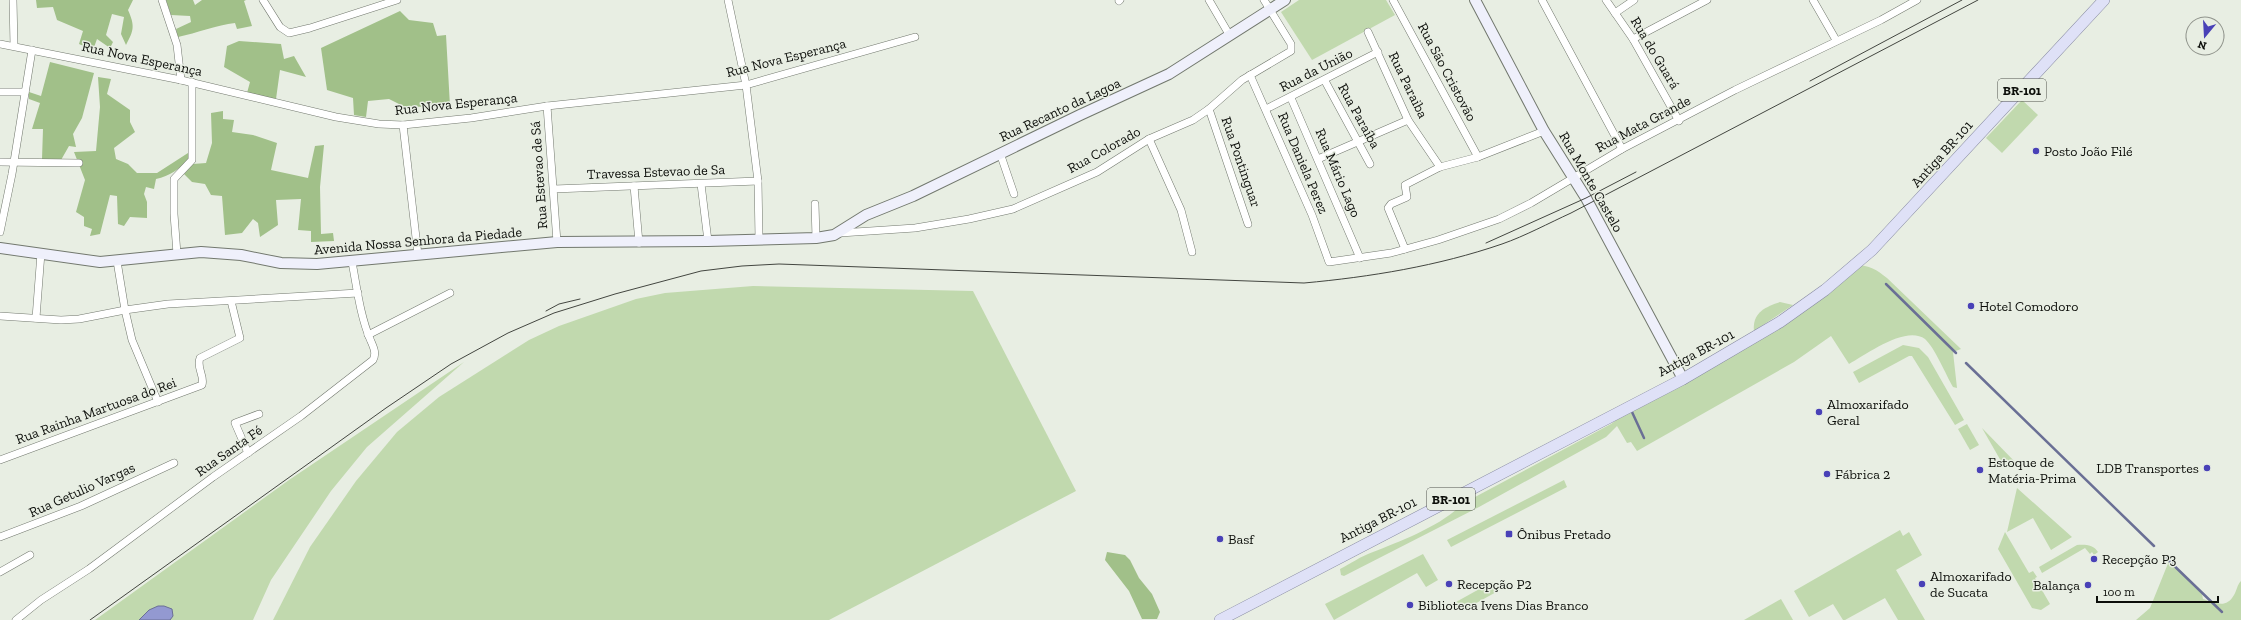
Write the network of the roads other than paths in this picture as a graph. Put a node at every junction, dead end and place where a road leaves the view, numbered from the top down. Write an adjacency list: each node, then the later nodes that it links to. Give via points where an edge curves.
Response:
1 (13, 0): 26 (street)
2 (162, 0): 30 (street, via 177,45)
3 (263, 0): 4 (street, via 280,27 289,33)
4 (397, 0)
5 (728, 0): 33 (street)
6 (1209, 0): 21 (street)
7 (1264, 0): 18 (street)
8 (1285, 0): 18 (street, Rua Recanto da Lagoa)
9 (1392, 0): 48 (street, Rua São Cristovão)
10 (1475, 0): 43 (street, Rua Monte Castelo)
11 (1542, 0): 46 (street)
12 (1606, 0): 19 (street, Rua do Guará)
13 (1634, 0): 19 (street)
14 (1707, 0): 23 (street)
15 (1813, 0): 24 (street)
16 (1917, 0): 24 (street, Rua Mata Grande)
17 (2104, 0): 87 (main road, Antiga BR-101 / BR-101, via 1871,252 1825,290 1780,322)
18 (1271, 10): 21 (street, Rua Recanto da Lagoa); 29 (street, Rua Colorado, via 1291,44 1291,51)
19 (1615, 13): 23 (street, Rua do Guará)
20 (1368, 32): 28 (street, Rua Paraiba)
21 (1230, 36): 47 (street, Rua Recanto da Lagoa, via 1169,74)
22 (915, 37): 33 (street, Rua Nova Esperança)
23 (1633, 39): 41 (street, Rua do Guará)
24 (1836, 40): 41 (street, Rua Mata Grande)
25 (0, 44): 26 (street, Rua Nova Esperança)
26 (14, 46): 27 (street, Rua Nova Esperança)
27 (32, 50): 30 (street, Rua Nova Esperança); 35 (street)
28 (1378, 52): 31 (street, Rua da União); 40 (street, Rua Paraiba)
29 (1250, 75): 38 (street, Rua Colorado); 39 (street, Rua Daniela Perez)
30 (181, 80): 32 (street, Rua Nova Esperança)
31 (1325, 81): 36 (street, Rua da União); 45 (street, Rua Paraíba)
32 (192, 82): 42 (street, Rua Nova Esperança, via 336,117); 74 (street, via 192,160 174,179)
33 (746, 85): 37 (street, Rua Nova Esperança); 56 (street)
34 (0, 92): 35 (street)
35 (25, 92): 51 (street)
36 (1291, 98): 39 (street, Rua da União); 49 (street, Rua Mário Lago)
37 (548, 106): 42 (street, Rua Nova Esperança); 59 (street, Rua Estevao de Sá)
38 (1209, 109): 44 (street, Rua Colorado, via 1193,120); 62 (street, Rua Pontinguar)
39 (1266, 109): 79 (street, Rua Daniela Perez, via 1312,215)
40 (1408, 120): 45 (street); 54 (street, Rua Paraiba)
41 (1679, 121): 46 (street, Rua Mata Grande)
42 (403, 125): 75 (street)
43 (1544, 131): 48 (street); 55 (street, Rua Monte Castelo)
44 (1149, 139): 64 (street, Rua Colorado, via 1097,172 1005,212 915,228); 72 (street, via 1181,210)
45 (1358, 141): 49 (street); 53 (street, Rua Paraíba)
46 (1622, 149): 55 (street, Rua Mata Grande)
47 (1000, 153): 60 (street); 64 (street, Rua Recanto da Lagoa, via 913,196 866,215)
48 (1478, 157): 54 (street)
49 (1318, 159): 76 (street, Rua Mário Lago)
50 (0, 162): 51 (street)
51 (14, 162): 52 (street); 63 (street)
52 (79, 163)
53 (1370, 164)
54 (1440, 167): 71 (street, via 1405,185 1407,196 1388,206)
55 (1573, 177): 71 (street, Rua Mata Grande, via 1532,203 1499,219); 87 (street, Rua Monte Castelo)
56 (758, 181): 57 (street, Travessa Estevao de Sa); 66 (street)
57 (701, 184): 58 (street, Travessa Estevao de Sa); 67 (street)
58 (634, 186): 59 (street, Travessa Estevao de Sa); 69 (street)
59 (554, 189): 68 (street, Rua Estevao de Sá)
60 (1014, 194)
61 (815, 204): 65 (street)
62 (1248, 224)
63 (0, 232)
64 (840, 233): 65 (street, Avenida Nossa Senhora da Piedade)
65 (816, 238): 66 (street, Avenida Nossa Senhora da Piedade)
66 (759, 239): 67 (street, Avenida Nossa Senhora da Piedade)
67 (708, 241): 69 (street, Avenida Nossa Senhora da Piedade)
68 (557, 242): 69 (street, Avenida Nossa Senhora da Piedade); 75 (street, Avenida Nossa Senhora da Piedade)
69 (639, 243)
70 (0, 248): 73 (street, Avenida Nossa Senhora da Piedade)
71 (1405, 249): 76 (street, Rua Mata Grande)
72 (1192, 252)
73 (41, 253): 77 (street, Avenida Nossa Senhora da Piedade, via 92,261); 85 (street)
74 (177, 254): 77 (street, Avenida Nossa Senhora da Piedade); 78 (street, Avenida Nossa Senhora da Piedade, via 218,253 300,265)
75 (418, 255): 78 (street, Avenida Nossa Senhora da Piedade)
76 (1360, 258): 79 (street, Rua Mata Grande)
77 (117, 261): 83 (street)
78 (352, 262): 80 (street, Rua Santa Fé)
79 (1329, 262)
80 (358, 293): 82 (street); 86 (street, Rua Santa Fé)
81 (450, 293): 86 (street)
82 (231, 301): 83 (street, via 168,304); 88 (street, Rua Rainha Martuosa do Rei, via 240,338 200,358 199,367 203,382 200,386)
83 (125, 310): 85 (street, via 79,319); 88 (street, via 136,350)
84 (0, 316): 85 (street)
85 (36, 318)
86 (368, 335): 90 (street, Rua Santa Fé, via 375,356 373,360)
87 (1683, 379): 97 (main road, Antiga BR-101 / BR-101)
88 (158, 402): 91 (street, Rua Rainha Martuosa do Rei)
89 (259, 414): 90 (street, via 235,423)
90 (248, 453): 96 (street, Rua Santa Fé)
91 (0, 460)
92 (174, 463): 93 (street, Rua Getulio Vargas, via 56,517)
93 (0, 538)
94 (30, 555): 95 (street)
95 (0, 572)
96 (16, 620)
97 (1220, 620)

